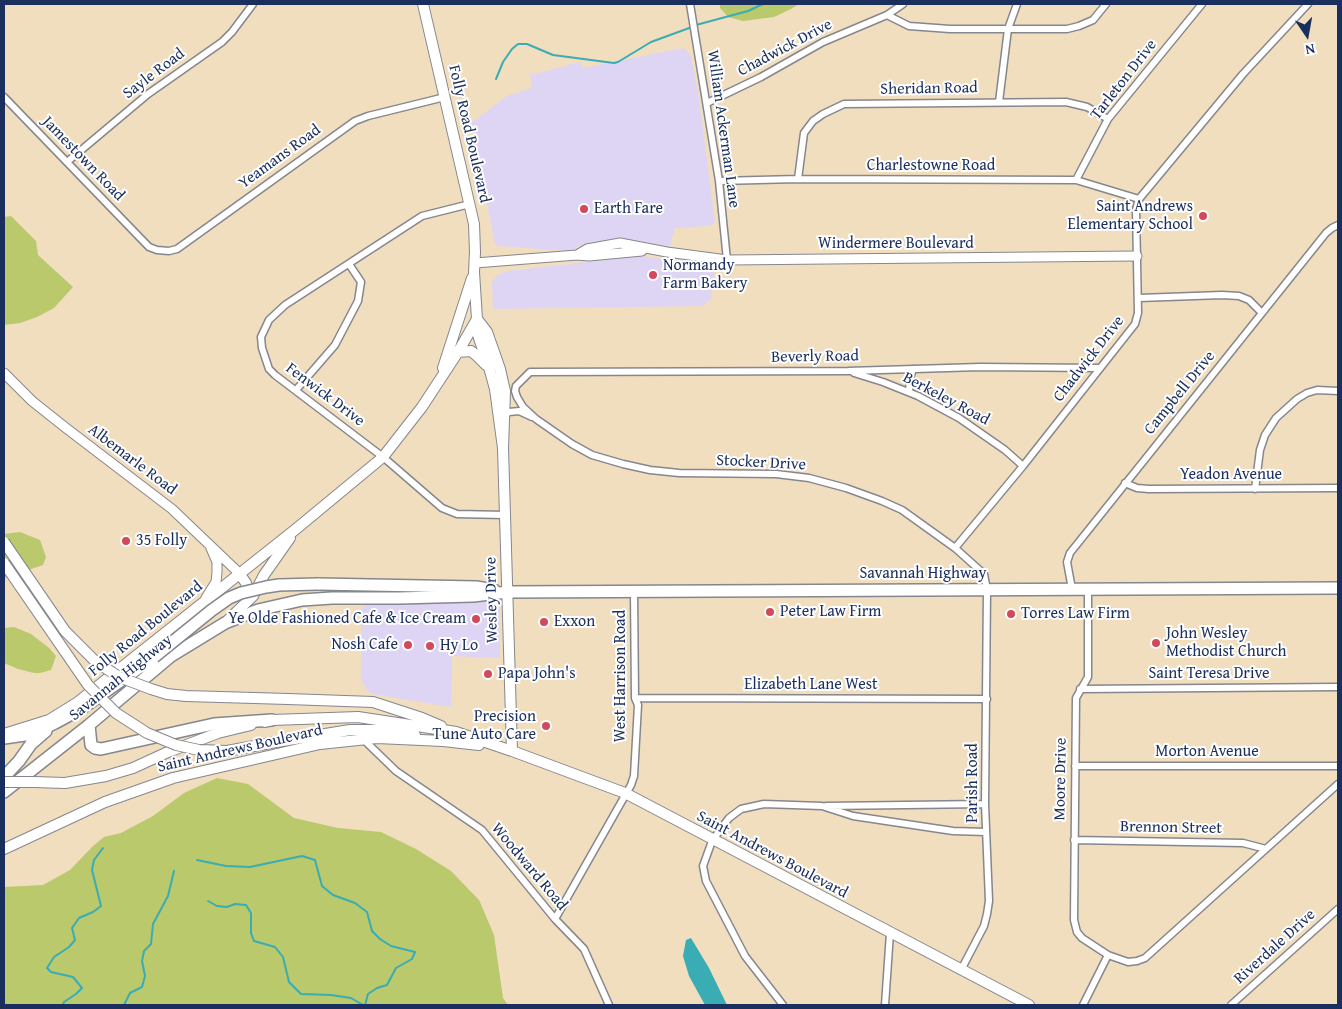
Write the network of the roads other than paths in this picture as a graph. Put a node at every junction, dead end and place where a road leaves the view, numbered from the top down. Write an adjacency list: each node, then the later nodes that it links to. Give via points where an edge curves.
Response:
1 (690, 4): 14 (street, William Ackerman Lane)
2 (903, 4): 9 (street, Chadwick Drive)
3 (1017, 4): 10 (street)
4 (1106, 4): 10 (street, via 1093,20 1079,26)
5 (1202, 4): 15 (street, Tarleton Drive)
6 (1308, 4): 20 (street, via 1243,74)
7 (250, 6): 16 (street, Sayle Road, via 222,42 148,94)
8 (427, 6): 12 (main road, Folly Road Boulevard)
9 (887, 15): 10 (street, via 909,26); 14 (street, Chadwick Drive, via 823,42)
10 (1008, 29): 13 (street)
11 (4, 97): 16 (street, Jamestown Road)
12 (445, 97): 21 (main road, Folly Road Boulevard); 23 (street, Yeamans Road, via 355,120 177,249 156,250)
13 (999, 102): 15 (street, Sheridan Road, via 1066,102 1087,107); 17 (street, Sheridan Road, via 844,104 813,121 804,133)
14 (707, 103): 19 (street, William Ackerman Lane)
15 (1108, 119): 18 (street, Tarleton Drive)
16 (67, 162): 23 (street, Jamestown Road)
17 (798, 179): 18 (street, Charlestowne Road); 19 (street, Charlestowne Road)
18 (1076, 180): 20 (street, Charlestowne Road)
19 (719, 181): 27 (street, William Ackerman Lane)
20 (1139, 199): 26 (street, Chadwick Drive, via 1136,210)
21 (470, 204): 28 (street, Fenwick Drive, via 422,216); 29 (main road, Folly Road Boulevard)
22 (1338, 225): 31 (street, Campbell Drive, via 1326,233)
23 (143, 241)
24 (655, 250): 25 (street, Windermere Boulevard); 25 (street, Windermere Boulevard, via 620,243 588,249); 27 (street, Windermere Boulevard)
25 (577, 255): 29 (street, Windermere Boulevard)
26 (1137, 256): 27 (street, Windermere Boulevard); 30 (street, Chadwick Drive)
27 (727, 260)
28 (350, 264): 41 (street, via 360,282 358,301 335,345); 41 (street, Fenwick Drive, via 286,305 269,320 261,337 269,369)
29 (474, 267): 32 (main road, Folly Road Boulevard); 40 (main road, Folly Road Boulevard)
30 (1139, 298): 31 (street, via 1240,296); 34 (street, Chadwick Drive, via 1135,324)
31 (1261, 312): 49 (street, Campbell Drive)
32 (477, 319): 33 (main road, Folly Road Boulevard); 36 (main road, Wesley Drive, via 478,335); 44 (main road, Wesley Drive, via 487,332 500,369 505,391)
33 (458, 352): 36 (main road, via 470,351); 40 (main road, Folly Road Boulevard)
34 (1100, 368): 35 (street, Beverly Road); 48 (street, Chadwick Drive)
35 (914, 369): 37 (street, Beverly Road); 43 (street)
36 (490, 371): 46 (main road, Wesley Drive)
37 (848, 371): 38 (street, Beverly Road); 43 (street, Berkeley Road)
38 (530, 372): 45 (street, Stocker Drive, via 515,391 523,407)
39 (4, 373): 55 (street, Albemarle Road, via 40,408 172,509)
40 (438, 382): 47 (main road, Folly Road Boulevard)
41 (296, 390): 47 (street, Fenwick Drive)
42 (1338, 391): 51 (street, via 1307,393 1276,418 1260,450)
43 (909, 392): 48 (street, Berkeley Road, via 959,418 998,444)
44 (505, 415): 45 (street, Stocker Drive, via 520,412); 46 (main road, Wesley Drive)
45 (536, 419): 56 (street, Stocker Drive, via 592,455 623,464 679,473 776,474 809,478 846,488 902,510)
46 (503, 448): 52 (main road, Wesley Drive)
47 (383, 457): 52 (street, Fenwick Drive, via 442,508 456,514); 53 (main road, Folly Road Boulevard)
48 (1023, 466): 56 (street, Chadwick Drive)
49 (1126, 483): 51 (street, Yeadon Avenue, via 1149,489); 61 (street, Campbell Drive, via 1070,553 1067,562)
50 (1338, 488): 51 (street, Yeadon Avenue)
51 (1255, 489)
52 (505, 515): 63 (main road, Wesley Drive)
53 (296, 529): 58 (main road, Folly Road Boulevard); 65 (main road, Folly Road Boulevard)
54 (4, 542): 75 (main road, bridge, via 65,631 95,661 119,677 168,694 186,696 373,702)
55 (209, 543): 58 (street, Albemarle Road); 66 (street, via 217,562 216,582)
56 (955, 548): 60 (street, Stocker Drive, via 984,574)
57 (4, 563): 79 (main road, bridge, via 88,685 116,713 147,733 176,745 227,751 350,730 403,732)
58 (239, 574): 65 (main road, via 246,583); 66 (main road, Folly Road Boulevard)
59 (1338, 588): 62 (highway, Savannah Highway)
60 (987, 590): 61 (highway, Savannah Highway); 64 (highway, Savannah Highway); 71 (street, Parish Road)
61 (1072, 590): 62 (highway, Savannah Highway)
62 (1088, 590): 69 (street, Moore Drive, via 1088,677)
63 (508, 592): 64 (highway, Savannah Highway); 67 (highway, Savannah Highway, via 473,596 302,600 258,610); 73 (highway, Savannah Highway, bridge, via 476,587 318,584 266,586 241,593 212,610 154,657 81,709); 81 (main road, Wesley Drive)
64 (634, 592): 70 (street, West Harrison Road)
65 (247, 602): 67 (main road, Folly Road Boulevard)
66 (202, 603): 76 (main road, Folly Road Boulevard, via 78,702 49,720)
67 (225, 623): 74 (highway, Savannah Highway, via 171,656)
68 (1338, 687): 69 (street, Saint Teresa Drive)
69 (1080, 689): 83 (street, Moore Drive, via 1076,698)
70 (634, 698): 71 (street, Elizabeth Lane West); 89 (street, West Harrison Road, via 638,705 634,776)
71 (987, 699): 90 (street, Parish Road)
72 (272, 720): 74 (highway, via 214,724 101,749 92,745); 75 (main road, Saint Andrews Boulevard, via 358,717); 86 (main road, Saint Andrews Boulevard, bridge, via 218,733 106,776 65,783)
73 (55, 723): 76 (highway, Savannah Highway, via 32,734); 85 (highway, via 39,736)
74 (89, 724): 88 (highway, Savannah Highway)
75 (456, 732): 80 (main road, Saint Andrews Boulevard)
76 (4, 736)
77 (377, 738): 78 (main road, Saint Andrews Boulevard); 79 (main road, Saint Andrews Boulevard); 82 (street)
78 (364, 740): 82 (street, Woodward Road); 95 (main road, Saint Andrews Boulevard, via 320,744 173,778 105,802)
79 (443, 741): 80 (main road, Saint Andrews Boulevard)
80 (495, 746): 81 (main road, Saint Andrews Boulevard)
81 (512, 751): 89 (main road, Saint Andrews Boulevard)
82 (376, 752): 98 (street, Woodward Road, via 396,771 482,830)
83 (1075, 766): 84 (street, Morton Avenue); 94 (street, Moore Drive)
84 (1338, 766)
85 (4, 777)
86 (4, 782)
87 (1338, 784): 96 (street, Moore Drive)
88 (4, 792)
89 (625, 794): 93 (main road, Saint Andrews Boulevard); 98 (street, West Harrison Road)
90 (985, 804): 91 (street); 92 (street, Parish Road)
91 (822, 806): 92 (street, via 853,816 953,831); 93 (street, via 764,804 741,809 729,818)
92 (986, 832): 101 (street, Parish Road, via 987,914)
93 (712, 840): 99 (main road, Saint Andrews Boulevard); 103 (street, via 703,866 706,881 745,956)
94 (1074, 840): 96 (street, Brennon Street, via 1243,843); 100 (street, Moore Drive, via 1074,920 1077,932)
95 (4, 849)
96 (1266, 849): 100 (street, Moore Drive, via 1145,958 1128,962)
97 (1338, 909): 107 (street, Riverdale Drive)
98 (555, 919): 102 (street, Woodward Road, via 584,949)
99 (890, 933): 101 (main road, Saint Andrews Boulevard); 104 (street)
100 (1108, 955): 106 (street)
101 (961, 970): 105 (main road, Saint Andrews Boulevard)
102 (609, 1005)
103 (783, 1005)
104 (885, 1005)
105 (1029, 1005)
106 (1083, 1005)
107 (1231, 1005)

